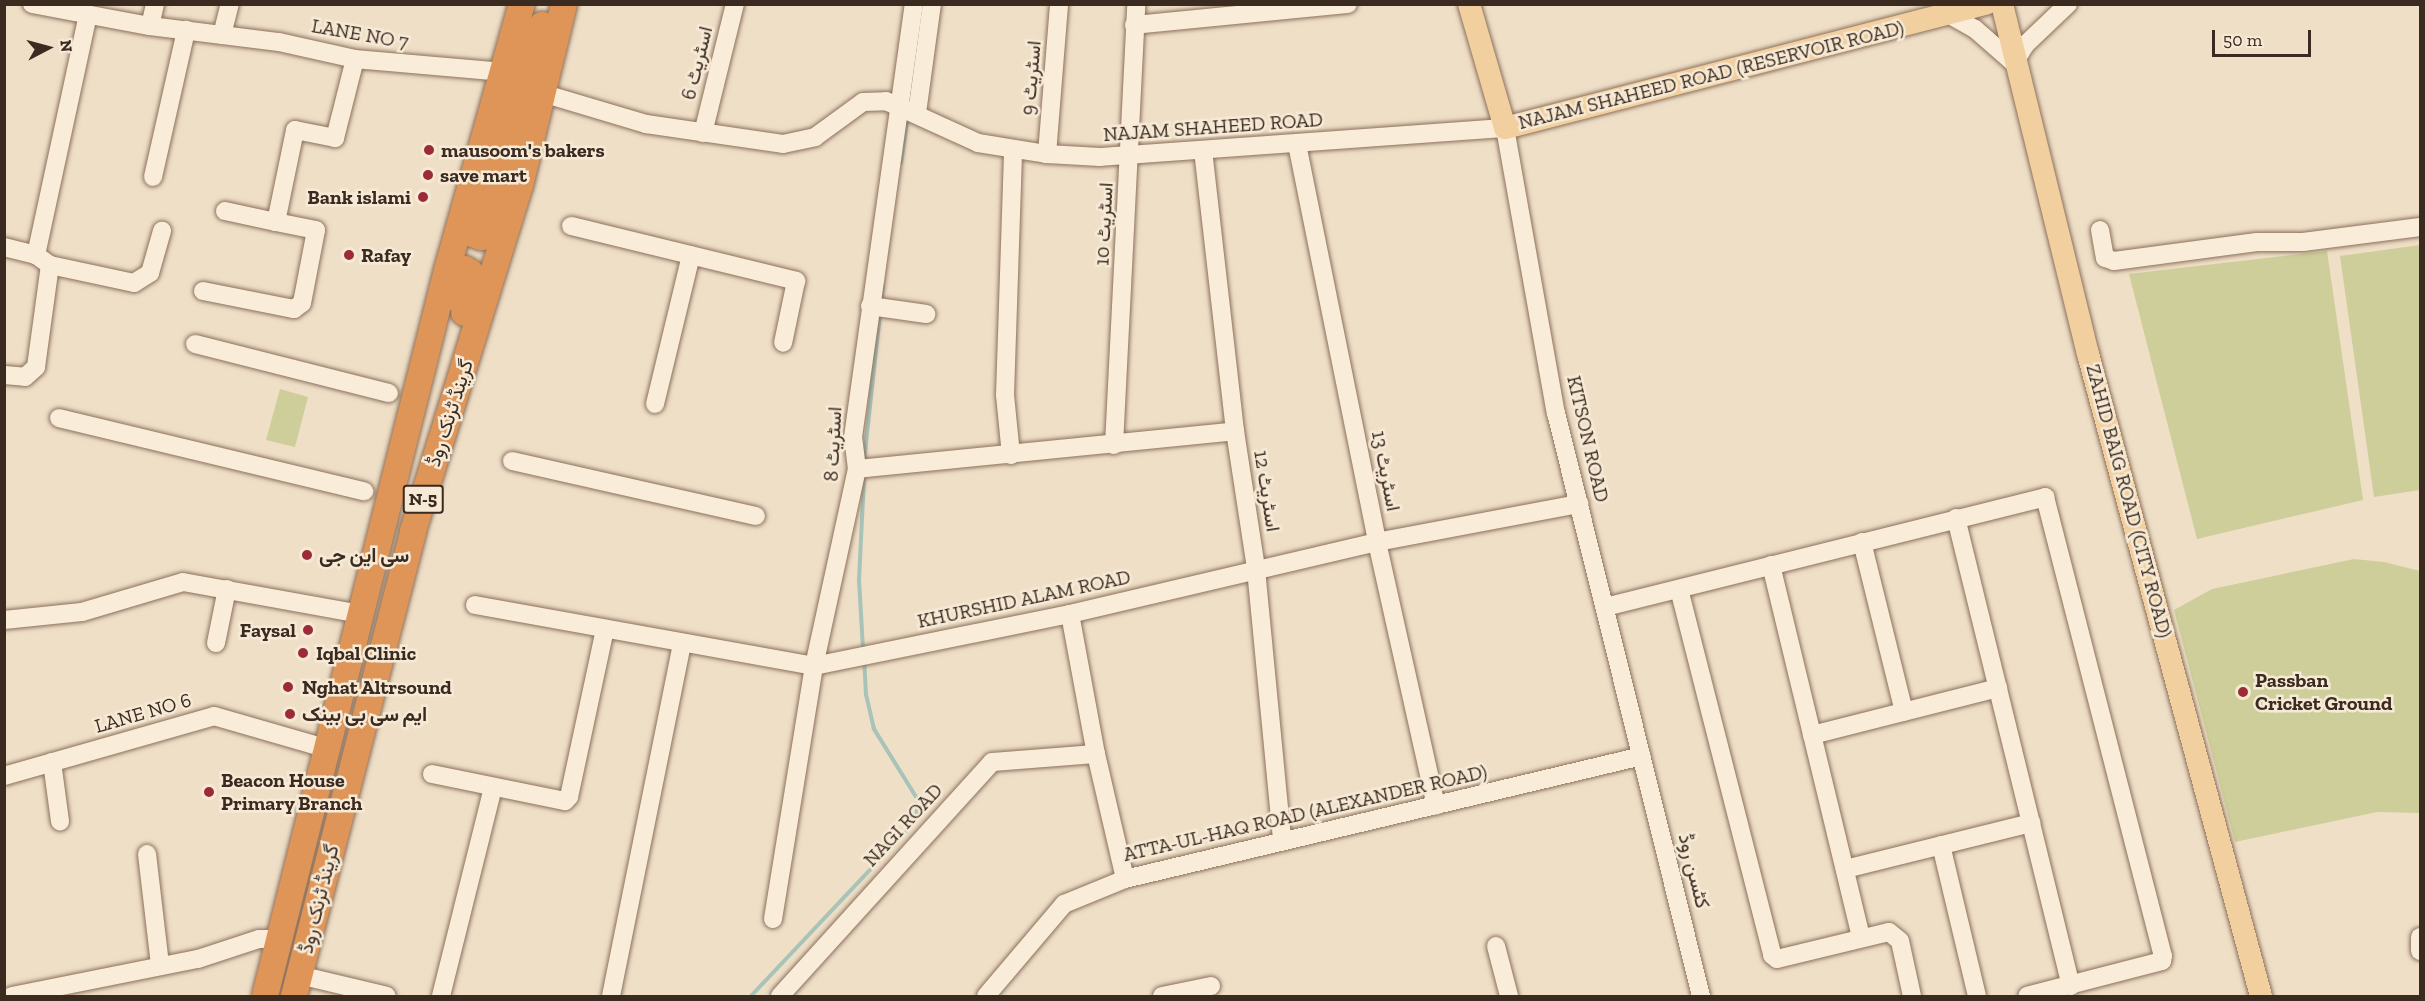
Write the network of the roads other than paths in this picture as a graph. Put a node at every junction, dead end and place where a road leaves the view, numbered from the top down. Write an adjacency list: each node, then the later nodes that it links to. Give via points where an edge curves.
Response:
1 (32, 4): 18 (street, LANE NO 7)
2 (155, 4): 20 (street)
3 (230, 4): 22 (street)
4 (522, 4): 25 (highway, گرینڈ ٹرنک روڈ / N-5)
5 (548, 4): 36 (highway, via 480,237 470,230)
6 (564, 4): 26 (highway, گرینڈ ٹرنک روڈ / N-5)
7 (735, 4): 30 (street, اسٹریٹ 6)
8 (914, 4): 27 (street, اسٹریٹ 8)
9 (932, 4): 28 (street)
10 (1059, 4): 34 (street, اسٹریٹ 9)
11 (1136, 4): 19 (street, اسٹریٹ 10)
12 (1347, 4): 19 (street)
13 (1469, 4): 29 (main road)
14 (1986, 4): 17 (main road, NAJAM SHAHEED ROAD (RESERVOIR ROAD))
15 (2002, 4): 24 (main road, ZAHID BAIG ROAD (CITY ROAD))
16 (2068, 4): 24 (street, via 2026,44)
17 (1951, 9): 24 (street); 29 (main road, NAJAM SHAHEED ROAD (RESERVOIR ROAD))
18 (88, 15): 20 (street, LANE NO 7); 46 (street)
19 (1134, 25): 35 (street, اسٹریٹ 10)
20 (150, 26): 21 (street, LANE NO 7)
21 (186, 30): 22 (street, LANE NO 7); 37 (street)
22 (222, 35): 23 (street, LANE NO 7, via 279,42)
23 (355, 59): 25 (street, LANE NO 7, via 437,69 472,66); 39 (street, via 335,138 296,130)
24 (2014, 63): 123 (main road, ZAHID BAIG ROAD (CITY ROAD))
25 (503, 72): 36 (highway, گرینڈ ٹرنک روڈ / N-5)
26 (542, 93): 30 (street, via 602,114); 66 (highway, گرینڈ ٹرنک روڈ / N-5, via 520,186)
27 (898, 104): 28 (street, NAJAM SHAHEED ROAD); 30 (street, via 863,102 824,132 798,144); 48 (street, اسٹریٹ 8)
28 (923, 116): 32 (street, NAJAM SHAHEED ROAD, via 978,143)
29 (1505, 128): 31 (street, NAJAM SHAHEED ROAD); 63 (street, KITSON ROAD, via 1556,413)
30 (703, 133)
31 (1297, 144): 33 (street, NAJAM SHAHEED ROAD); 67 (street, اسٹریٹ 13)
32 (1013, 149): 34 (street, NAJAM SHAHEED ROAD); 59 (street, via 1005,395)
33 (1203, 150): 35 (street, NAJAM SHAHEED ROAD); 56 (street, اسٹریٹ 12)
34 (1047, 154): 35 (street, NAJAM SHAHEED ROAD)
35 (1130, 155): 58 (street, اسٹریٹ 10)
36 (478, 164): 57 (highway, گرینڈ ٹرنک روڈ / N-5)
37 (153, 177)
38 (225, 211): 39 (street)
39 (276, 222): 47 (street, via 315,231 300,306 294,309)
40 (571, 226): 45 (street)
41 (2421, 227): 42 (street, via 2303,242 2257,242 2114,261 2105,258)
42 (2100, 230)
43 (162, 231): 46 (street, via 150,273 142,281 128,283)
44 (4, 247): 46 (street)
45 (691, 255): 50 (street, via 796,281); 54 (street)
46 (43, 260): 52 (street, via 36,367 25,377)
47 (203, 291)
48 (878, 307): 49 (street); 61 (street, اسٹریٹ 8, via 853,437)
49 (926, 314)
50 (783, 343)
51 (195, 344): 53 (street)
52 (4, 375)
53 (389, 393)
54 (655, 404)
55 (59, 418): 62 (street)
56 (1235, 431): 58 (street); 70 (street, اسٹریٹ 12)
57 (404, 440): 66 (highway, via 456,274 467,270 473,282 436,418); 75 (highway, گرینڈ ٹرنک روڈ / N-5)
58 (1113, 445): 59 (street)
59 (1011, 455): 61 (street)
60 (512, 462): 64 (street)
61 (863, 468): 81 (street, اسٹریٹ 8)
62 (364, 491)
63 (1580, 504): 67 (street, KHURSHID ALAM ROAD); 74 (street, KITSON ROAD)
64 (756, 516)
65 (1956, 518): 68 (street); 82 (street); 109 (street, via 2041,497 2047,500 2163,956 2162,961)
66 (413, 531): 107 (highway, گرینڈ ٹرنک روڈ / N-5)
67 (1377, 542): 70 (street, KHURSHID ALAM ROAD); 92 (street, اسٹریٹ 13)
68 (1862, 542): 69 (street); 83 (street)
69 (1771, 565): 71 (street); 84 (street)
70 (1256, 569): 76 (street, KHURSHID ALAM ROAD); 95 (street, اسٹریٹ 12)
71 (1679, 589): 74 (street); 101 (street, via 1772,955 1777,959)
72 (227, 590): 75 (street); 77 (street, via 183,582 82,612); 79 (street)
73 (475, 605): 78 (street, KHURSHID ALAM ROAD)
74 (1605, 607): 87 (street, KITSON ROAD)
75 (361, 614): 85 (highway, گرینڈ ٹرنک روڈ / N-5)
76 (1070, 614): 81 (street, KHURSHID ALAM ROAD); 86 (street)
77 (4, 620)
78 (605, 629): 80 (street, KHURSHID ALAM ROAD); 91 (street, via 569,797 565,801)
79 (216, 644)
80 (682, 644): 81 (street, KHURSHID ALAM ROAD); 114 (street)
81 (814, 666): 100 (street, اسٹریٹ 8)
82 (1998, 688): 83 (street); 94 (street)
83 (1904, 712): 84 (street)
84 (1812, 735): 98 (street)
85 (328, 749): 88 (street, LANE NO 6, via 214,716); 103 (highway, گرینڈ ٹرنک روڈ / N-5)
86 (1096, 754): 99 (street); 115 (street, NAGI ROAD, via 992,762)
87 (1642, 756): 92 (street, ATTA-UL-HAQ ROAD (ALEXANDER ROAD)); 119 (street, کٹسن روڈ)
88 (52, 762): 90 (street, LANE NO 6); 93 (street)
89 (432, 774): 91 (street)
90 (4, 776)
91 (493, 786): 113 (street)
92 (1436, 805): 95 (street, ATTA-UL-HAQ ROAD (ALEXANDER ROAD))
93 (60, 821)
94 (2031, 823): 96 (street); 109 (street)
95 (1282, 838): 99 (street, ATTA-UL-HAQ ROAD (ALEXANDER ROAD))
96 (1941, 845): 98 (street); 121 (street)
97 (147, 854): 106 (street)
98 (1845, 869): 101 (street)
99 (1125, 879): 116 (street, ATTA-UL-HAQ ROAD (ALEXANDER ROAD), via 1064,904)
100 (773, 919)
101 (1861, 936): 120 (street, via 1880,932 1896,935)
102 (2421, 937): 105 (street)
103 (280, 939): 106 (street, via 259,939 198,959); 111 (highway, گرینڈ ٹرنک روڈ / N-5)
104 (1496, 946): 118 (street)
105 (2421, 951)
106 (160, 965): 110 (street)
107 (297, 986): 112 (street)
108 (1211, 986): 117 (street)
109 (2071, 986): 122 (street)
110 (12, 996)
111 (265, 996)
112 (387, 996)
113 (441, 996)
114 (611, 996)
115 (780, 996)
116 (986, 996)
117 (1166, 996)
118 (1509, 996)
119 (1701, 996)
120 (1912, 996)
121 (1977, 996)
122 (2027, 996)
123 (2261, 996)

